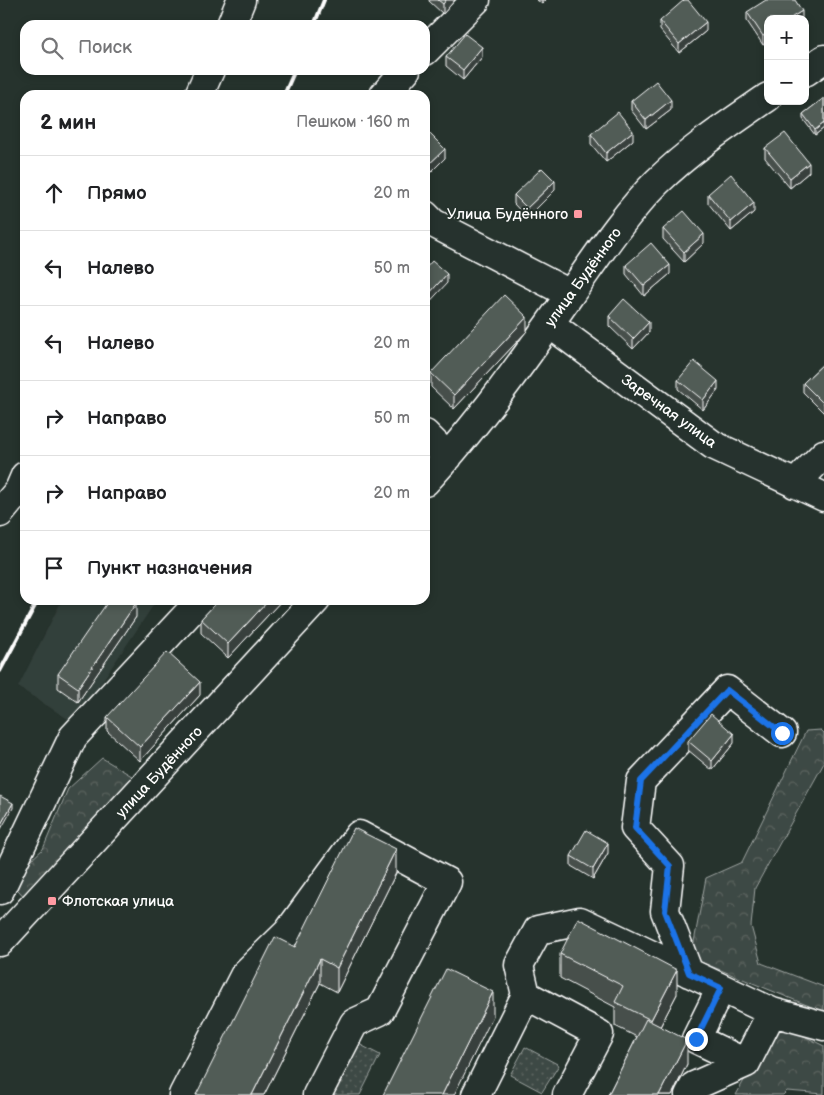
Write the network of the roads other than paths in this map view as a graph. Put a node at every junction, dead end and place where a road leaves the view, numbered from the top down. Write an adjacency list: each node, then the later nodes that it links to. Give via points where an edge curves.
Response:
1 (241, 0): 3 (street)
2 (476, 0): 4 (street)
3 (233, 20)
4 (430, 46)
5 (824, 59): 6 (street)
6 (809, 69)
7 (208, 75): 9 (street)
8 (402, 75): 10 (street)
9 (201, 90)
10 (388, 90)
11 (764, 100): 13 (street, улица Будённого, via 695,147 655,184)
12 (430, 220): 13 (street)
13 (570, 294): 14 (street, улица Будённого)
14 (550, 324): 17 (street, улица Будённого); 19 (street, Заречная улица, via 713,445)
15 (430, 439): 17 (street)
16 (824, 454): 19 (street)
17 (448, 457): 18 (street, улица Будённого)
18 (430, 477)
19 (795, 484): 21 (street, Заречная улица)
20 (20, 488): 22 (street)
21 (824, 498)
22 (0, 513)
23 (196, 605): 26 (street, via 73,737)
24 (311, 605): 27 (street, улица Будённого)
25 (782, 733): 28 (street, via 727,690 641,781 635,828 670,866 665,911)
26 (0, 890)
27 (0, 942)
28 (689, 973): 29 (street); 30 (street, via 580,921 538,930 518,965)
29 (721, 988): 31 (street); 33 (street, via 696,1039)
30 (526, 995): 36 (street); 37 (street, via 598,1034)
31 (772, 1012): 32 (street); 33 (street)
32 (824, 1026)
33 (746, 1063): 38 (street, via 694,1086)
34 (182, 1095): 35 (street, via 244,974 288,932 359,835 447,882 380,1011 354,1023)
35 (316, 1095)
36 (476, 1095)
37 (567, 1095)
38 (690, 1095)

